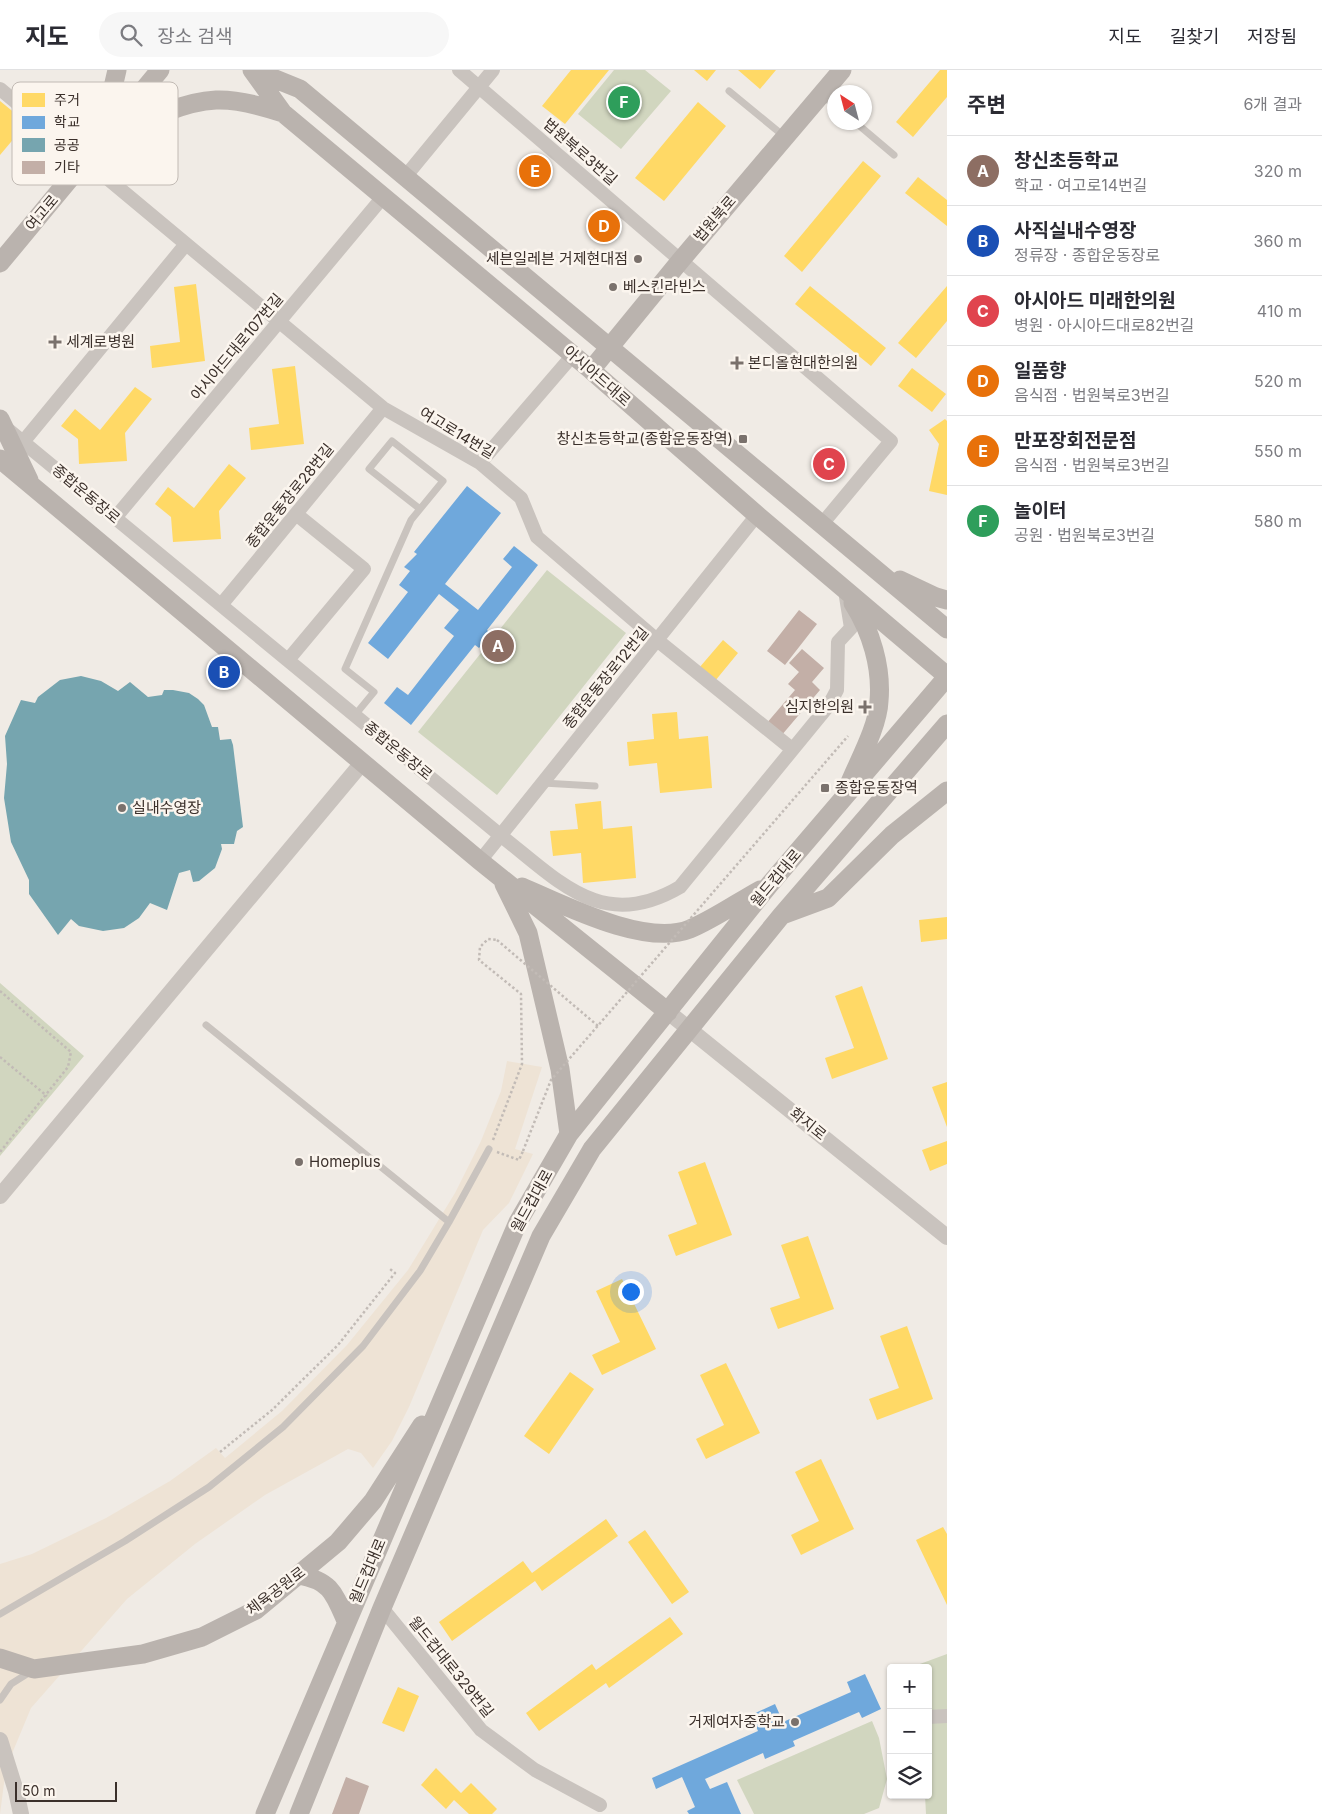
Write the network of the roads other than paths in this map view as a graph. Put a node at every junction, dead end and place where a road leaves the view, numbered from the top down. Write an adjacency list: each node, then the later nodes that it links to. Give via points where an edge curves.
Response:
1 (160, 70): 6 (main road, 여고로)
2 (252, 70): 14 (main road, 아시아드대로); 18 (main road, 아시아드대로, via 300,88)
3 (459, 70): 8 (street, 법원북로3번길)
4 (493, 70): 8 (street)
5 (842, 70): 7 (main road, 법원북로)
6 (150, 82)
7 (835, 85)
8 (479, 86): 18 (street); 23 (street, 법원북로3번길)
9 (0, 89): 11 (street, 여고로14번길)
10 (729, 92): 16 (lane)
11 (12, 99)
12 (827, 101): 16 (main road, 법원북로)
13 (178, 108): 14 (main road, via 216,100 255,104)
14 (283, 112): 21 (main road, 아시아드대로)
15 (864, 130): 17 (lane)
16 (785, 137): 23 (main road, 법원북로)
17 (894, 155)
18 (405, 177): 26 (main road, 아시아드대로)
19 (66, 185): 24 (main road, 여고로)
20 (115, 185): 22 (street, 여고로14번길)
21 (383, 197): 25 (street, 아시아드대로107번길); 27 (main road, 아시아드대로)
22 (186, 244): 25 (street, 여고로14번길); 31 (street)
23 (681, 260): 26 (main road, 법원북로); 39 (street, 법원북로3번길, via 891,441)
24 (1, 262)
25 (280, 322): 29 (street, 여고로14번길); 38 (street, 아시아드대로107번길)
26 (609, 348): 28 (main road, 법원북로); 39 (main road, 아시아드대로)
27 (572, 355): 28 (main road, 아시아드대로); 33 (street)
28 (591, 370): 37 (main road, 아시아드대로)
29 (383, 408): 33 (street, 여고로14번길); 36 (street, 종합운동장로28번길)
30 (1, 421): 31 (street, 종합운동장로); 34 (main road)
31 (23, 442): 38 (street, 종합운동장로)
32 (0, 459): 34 (main road, 종합운동장로)
33 (480, 463): 45 (street, 여고로14번길, via 521,498 537,537)
34 (32, 486): 51 (main road, 종합운동장로)
35 (420, 509): 35 (lane, via 443,481 392,441 369,469); 48 (lane, via 411,520 345,669 374,692)
36 (296, 514): 43 (street, 종합운동장로28번길); 46 (street, via 364,569)
37 (756, 515): 41 (main road, 아시아드대로); 45 (street, 종합운동장로12번길)
38 (115, 518): 43 (street, 종합운동장로)
39 (822, 524): 40 (main road, 아시아드대로)
40 (870, 564): 42 (main road); 44 (main road, 아시아드대로)
41 (846, 591): 47 (main road, 아시아드대로); 50 (street, 종합운동장로, via 851,628 838,642 837,690 829,705); 55 (main road, via 868,630 878,671 880,702)
42 (947, 600)
43 (221, 605): 46 (street, 종합운동장로)
44 (947, 629)
45 (657, 640): 50 (street, 여고로14번길); 52 (street, 종합운동장로12번길)
46 (288, 660): 48 (street, 종합운동장로)
47 (947, 677): 55 (main road, 월드컵대로)
48 (355, 716): 56 (street, 종합운동장로)
49 (947, 724): 60 (main road, 월드컵대로)
50 (792, 749): 56 (street, 종합운동장로, via 680,887 644,902 611,905 574,893)
51 (362, 764): 57 (main road, 종합운동장로); 66 (street)
52 (543, 782): 53 (lane); 56 (street, 종합운동장로12번길)
53 (595, 786)
54 (947, 791): 60 (main road, via 892,835 828,898)
55 (841, 802): 59 (main road, 월드컵대로)
56 (500, 835): 57 (street, 종합운동장로12번길)
57 (480, 861): 58 (main road, 종합운동장로)
58 (501, 878): 59 (main road, via 604,921 663,934 689,930); 61 (main road, 종합운동장로); 64 (main road, via 528,933 560,1069)
59 (770, 884): 61 (main road, 월드컵대로)
60 (781, 916): 63 (main road, 월드컵대로)
61 (668, 1012): 63 (street, 화지로); 64 (main road, 월드컵대로)
62 (206, 1024): 67 (lane)
63 (690, 1029): 68 (street, 화지로); 71 (main road, 월드컵대로, via 592,1149 541,1236)
64 (570, 1134): 69 (main road, 월드컵대로, via 518,1222)
65 (489, 1149): 67 (lane)
66 (0, 1196)
67 (449, 1222): 72 (lane, via 420,1272 363,1346 283,1427 209,1488)
68 (947, 1237)
69 (445, 1391): 70 (main road, 체육공원로, via 373,1501 338,1542); 73 (main road, 월드컵대로)
70 (300, 1576): 73 (main road, via 317,1579 327,1585); 75 (main road, 체육공원로, via 256,1610 202,1638 143,1654)
71 (382, 1608): 80 (street, 월드컵대로329번길, via 480,1730 535,1770); 83 (main road, 월드컵대로)
72 (0, 1614)
73 (346, 1620): 82 (main road, 월드컵대로)
74 (0, 1658): 75 (main road, 체육공원로)
75 (34, 1669): 76 (lane, via 11,1684)
76 (0, 1700)
77 (947, 1716): 78 (street)
78 (932, 1717)
79 (0, 1740): 81 (street)
80 (600, 1805)
81 (21, 1814)
82 (265, 1814)
83 (299, 1814)

